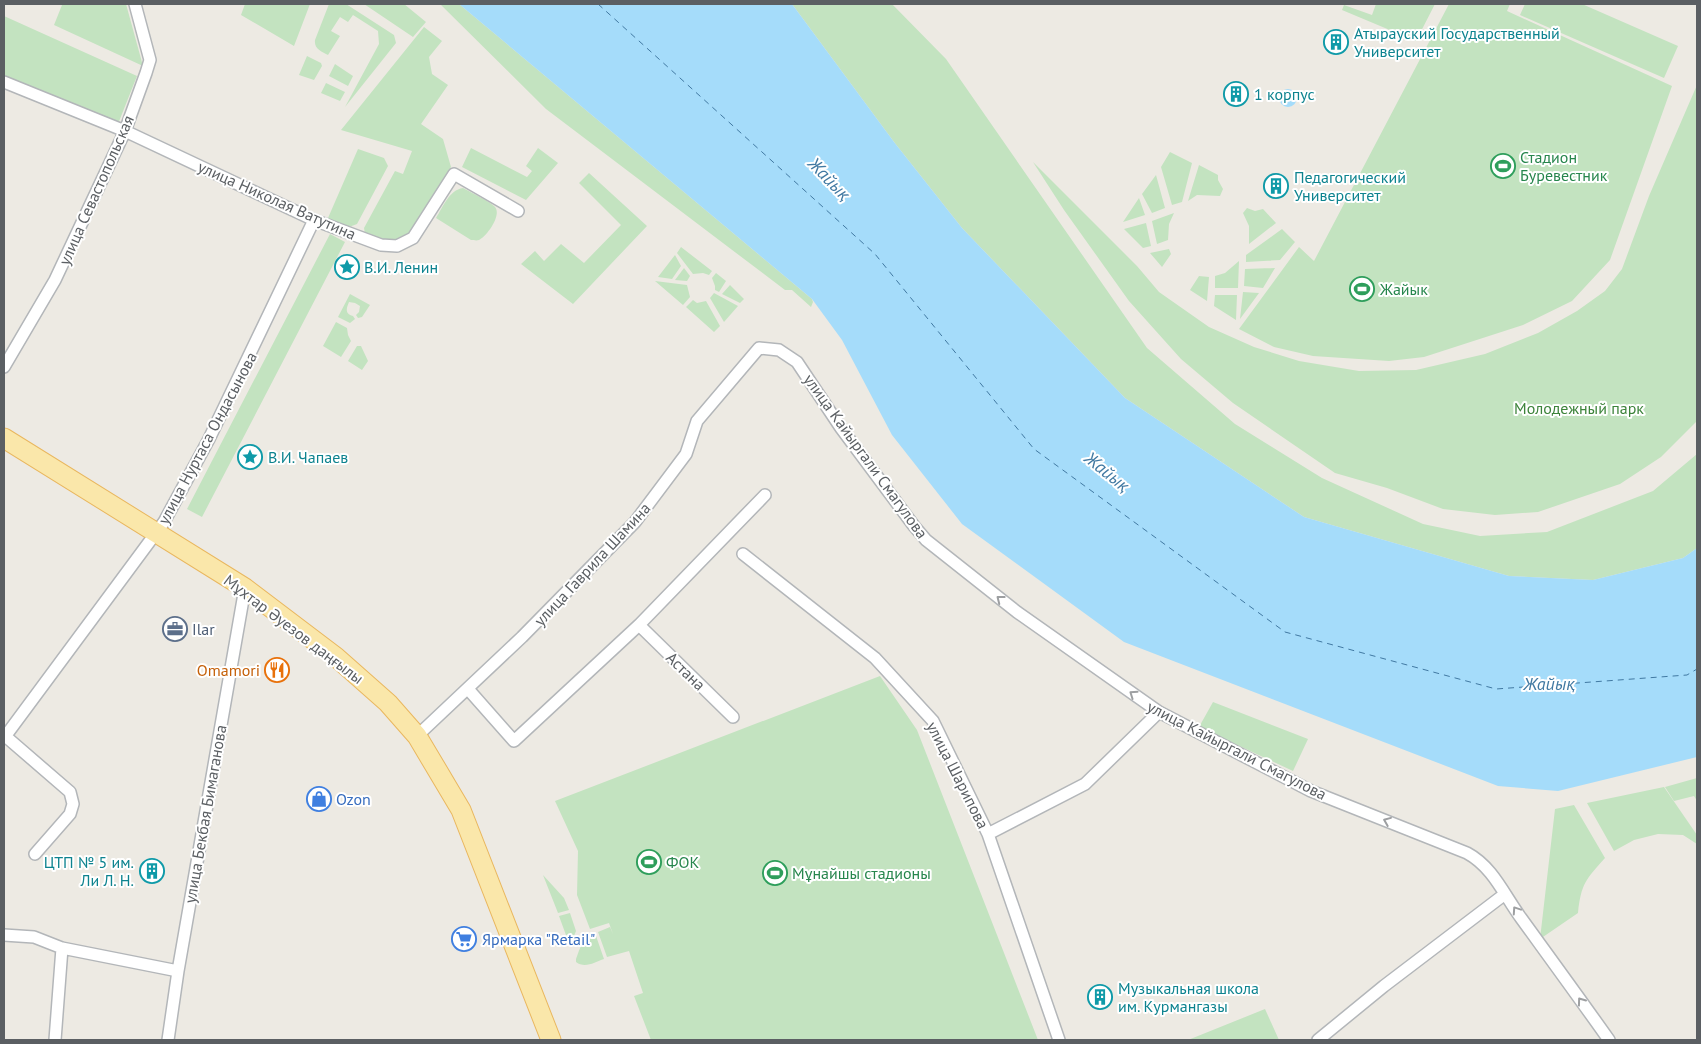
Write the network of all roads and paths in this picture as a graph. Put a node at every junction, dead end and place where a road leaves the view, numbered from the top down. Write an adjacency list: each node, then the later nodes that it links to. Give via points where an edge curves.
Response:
1 (135, 4): 3 (street, улица Севастопольская, via 150,60)
2 (4, 82): 3 (street, улица Николая Ватутина)
3 (125, 131): 5 (street, улица Николая Ватутина); 7 (street, улица Севастопольская, via 55,280)
4 (518, 211): 5 (street, улица Николая Ватутина, via 454,174 413,238 397,246 382,245)
5 (314, 220): 10 (street, улица Нуртаса Ондасынова, via 209,439)
6 (759, 348): 14 (street, улица Гаврила Шамина, via 697,421 686,454 635,522); 15 (street, улица Кайыргали Смагулова, one-way to 6, via 1016,612 926,540 841,428 797,362 780,350)
7 (4, 367)
8 (4, 438): 10 (main road, Мұхтар Әуезов даңғылы)
9 (765, 496): 13 (street)
10 (156, 534): 12 (main road, Мұхтар Әуезов даңғылы); 17 (street, улица Нуртаса Ондасынова)
11 (743, 554): 19 (street, улица Шарипова, via 875,658 933,721)
12 (245, 588): 18 (main road, Мұхтар Әуезов даңғылы, via 336,657 388,704); 24 (street, улица Бекбая Бимаганова)
13 (639, 625): 14 (street, via 514,741); 16 (street, Астана)
14 (468, 689): 18 (street, улица Гаврила Шамина)
15 (1159, 712): 19 (street, via 1084,784); 21 (street, улица Кайыргали Смагулова, one-way to 15, via 1486,867 1467,853 1311,791)
16 (733, 717)
17 (4, 736): 20 (street, via 70,792 73,804 70,814)
18 (417, 736): 27 (main road, Мұхтар Әуезов даңғылы, via 461,810)
19 (988, 834): 28 (street, улица Шарипова)
20 (35, 854)
21 (1505, 894): 29 (street); 30 (street, улица Кайыргали Смагулова, one-way to 21)
22 (4, 935): 23 (street, via 34,937)
23 (62, 948): 24 (street); 25 (street)
24 (178, 971): 26 (street, улица Бекбая Бимаганова)
25 (55, 1040)
26 (168, 1040)
27 (551, 1040)
28 (1059, 1040)
29 (1318, 1040)
30 (1609, 1040)

